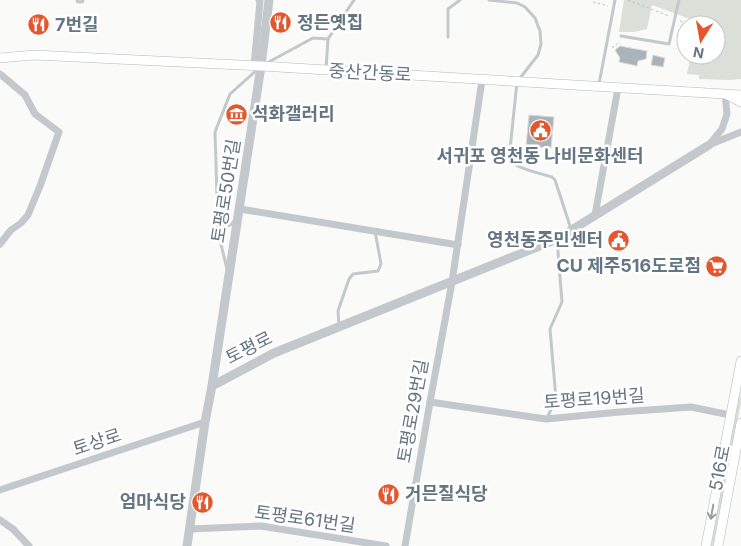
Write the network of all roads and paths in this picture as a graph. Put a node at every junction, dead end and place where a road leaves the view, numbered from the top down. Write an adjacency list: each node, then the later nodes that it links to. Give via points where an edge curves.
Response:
1 (258, 0): 17 (street)
2 (269, 0): 17 (street, 토평로50번길)
3 (354, 0): 14 (lane)
4 (460, 0): 13 (lane, via 448,10)
5 (489, 0): 21 (lane, via 517,3 526,8 540,31 538,55)
6 (615, 0): 10 (lane)
7 (628, 0): 11 (path)
8 (679, 0): 11 (lane)
9 (593, 2): 10 (path)
10 (613, 8): 15 (lane)
11 (675, 19): 12 (lane, via 669,44)
12 (621, 36): 15 (path, via 620,43 614,47)
13 (448, 37)
14 (328, 39): 17 (lane, via 313,38); 18 (lane)
15 (606, 46): 23 (lane)
16 (0, 58): 17 (main road, 중산간동로, via 34,55)
17 (257, 66): 18 (main road, 중산간동로); 30 (street, 토평로50번길); 32 (lane, via 230,94 215,132)
18 (326, 70): 20 (main road, 중산간동로)
19 (0, 74): 36 (street, via 25,95 35,114 59,132 28,215)
20 (482, 80): 21 (main road, 중산간동로); 37 (street)
21 (517, 82): 23 (main road, 중산간동로); 33 (lane, via 509,159 517,166 556,180)
22 (741, 86): 25 (main road)
23 (598, 87): 24 (main road, 중산간동로)
24 (618, 88): 25 (main road, 중산간동로); 31 (street)
25 (725, 94): 26 (main road, 중산간동로); 27 (main road); 29 (street, via 727,114 722,129)
26 (741, 95)
27 (741, 102)
28 (741, 132): 29 (street)
29 (709, 146): 31 (street, 토평로)
30 (240, 210): 32 (lane, via 233,224); 34 (street); 38 (street, 토평로50번길)
31 (595, 215): 33 (street, 토평로)
32 (218, 226): 38 (lane)
33 (571, 230): 35 (street, 토평로)
34 (375, 231): 37 (street); 40 (lane, via 381,264 378,271 353,274 349,279 338,310)
35 (557, 239): 39 (street, 토평로); 45 (lane, via 562,302 550,329 556,399)
36 (0, 244)
37 (458, 245): 39 (street)
38 (229, 279): 42 (street, 토평로50번길)
39 (452, 282): 40 (street, 토평로); 43 (street, 토평로29번길)
40 (339, 327): 42 (street, 토평로, via 274,353)
41 (741, 360): 44 (main road, 516로)
42 (212, 386): 46 (street, 토평로)
43 (430, 402): 45 (street, 토평로19번길); 54 (street, 토평로29번길)
44 (730, 415): 45 (street, 토평로19번길, via 692,407); 55 (main road, 516로, one-way to 55)
45 (546, 419)
46 (204, 422): 48 (street, 토상로); 50 (street, 토평로)
47 (741, 423): 56 (main road, 516로)
48 (0, 490)
49 (0, 520): 51 (street)
50 (190, 529): 52 (street, 토평로); 53 (street, 토평로61번길, via 261,526)
51 (29, 546)
52 (187, 546)
53 (386, 546)
54 (405, 546)
55 (706, 546)
56 (718, 546)

